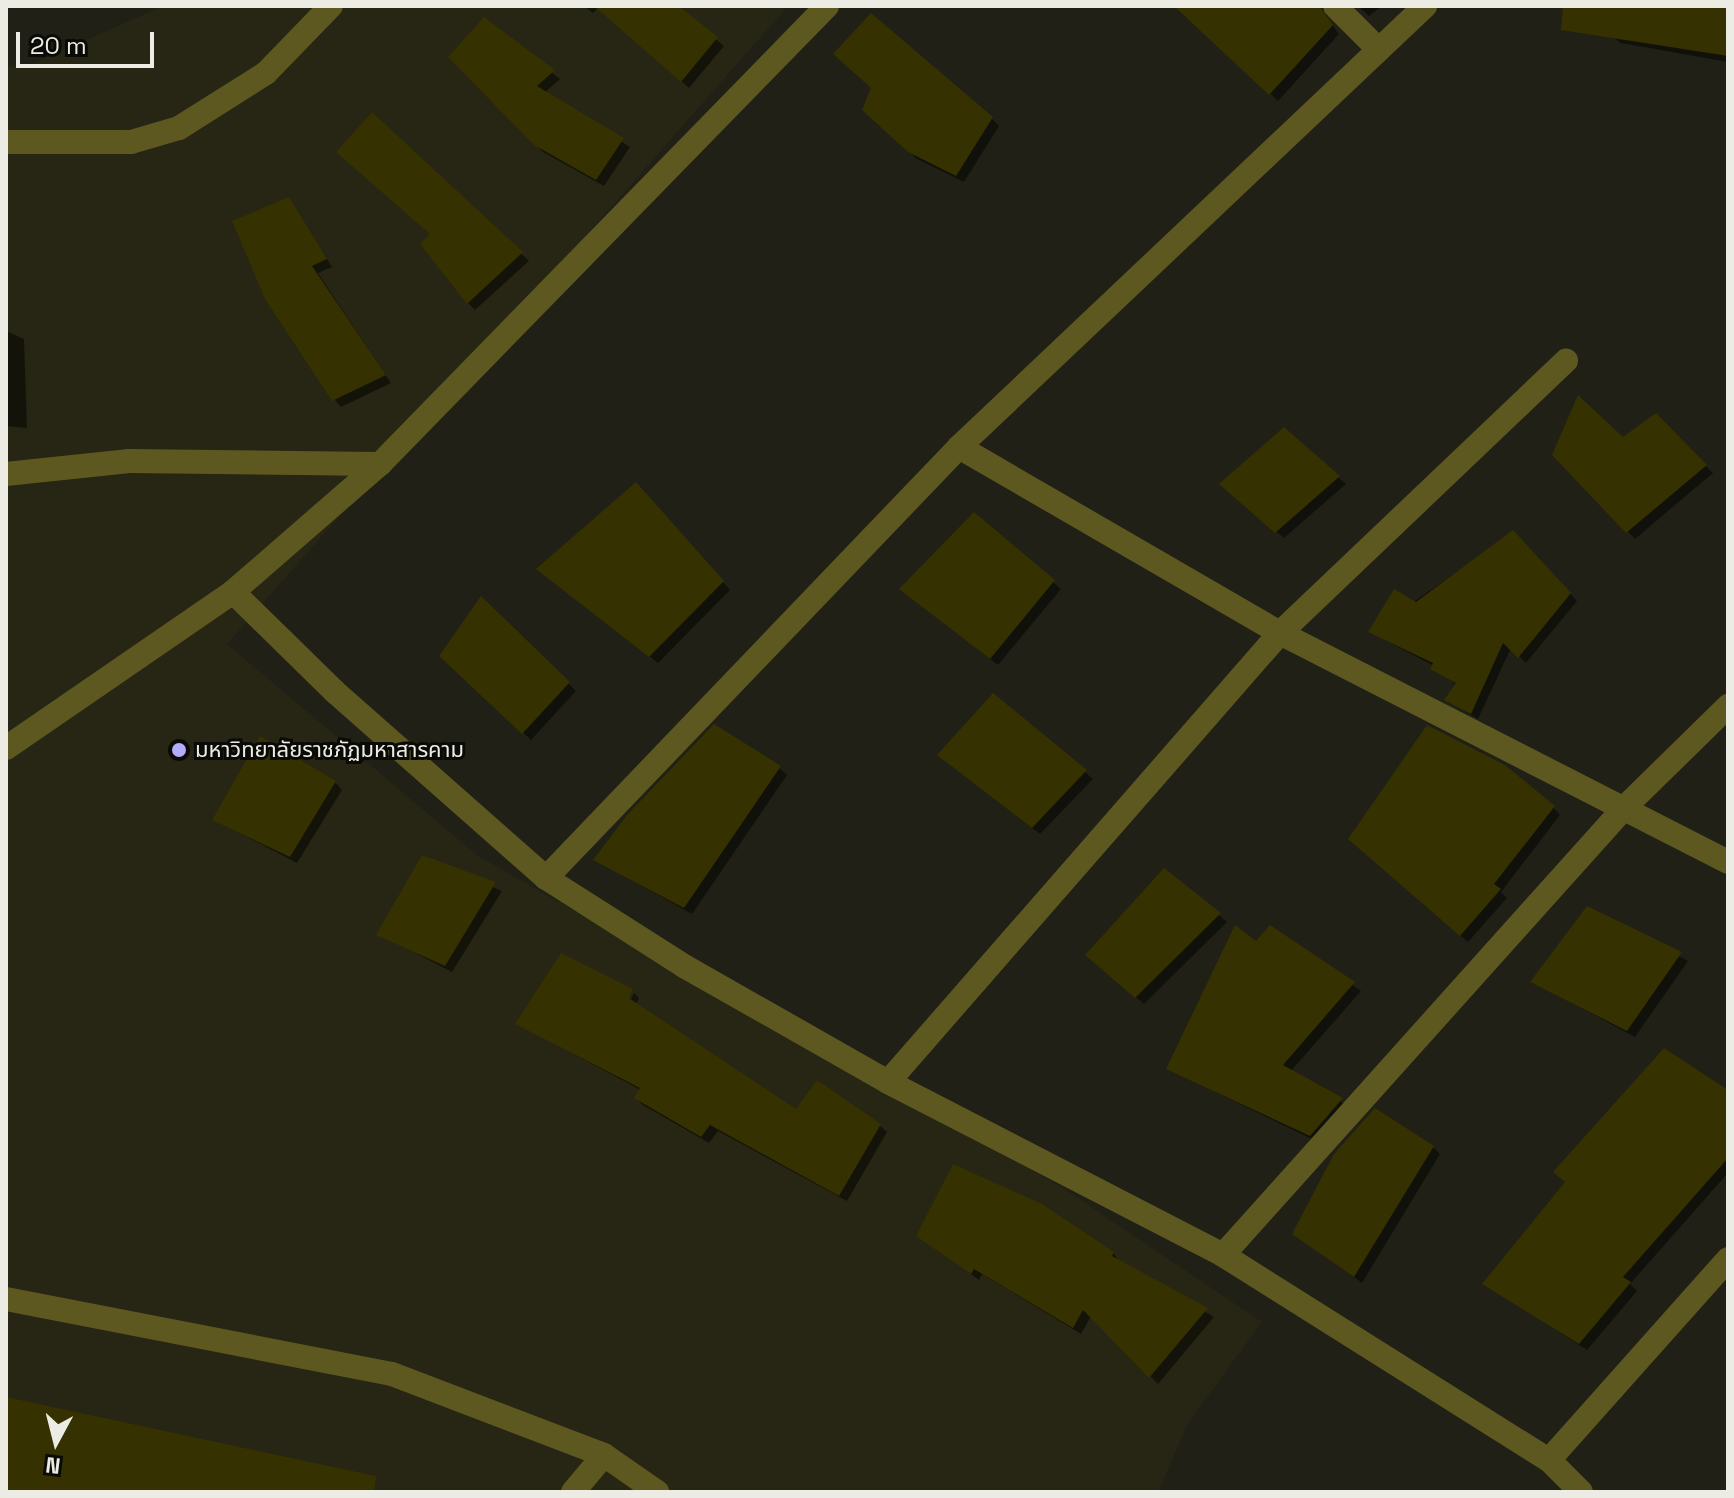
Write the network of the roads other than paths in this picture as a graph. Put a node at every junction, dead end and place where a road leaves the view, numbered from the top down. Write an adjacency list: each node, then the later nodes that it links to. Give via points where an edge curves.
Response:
1 (331, 6): 6 (street, via 266,73 179,128 131,142)
2 (827, 6): 9 (street)
3 (1335, 6): 5 (street)
4 (1425, 6): 5 (street)
5 (1379, 50): 8 (street)
6 (6, 142)
7 (1566, 361): 12 (street)
8 (959, 447): 12 (street); 17 (street)
9 (380, 464): 10 (street, via 129,461); 11 (street)
10 (6, 474)
11 (233, 592): 14 (street); 17 (street, via 334,691)
12 (1280, 633): 15 (street); 18 (street)
13 (1728, 706): 15 (street)
14 (6, 748)
15 (1624, 808): 16 (street); 19 (street)
16 (1728, 862)
17 (546, 878): 18 (street, via 684,966)
18 (888, 1082): 19 (street)
19 (1223, 1255): 23 (street)
20 (1728, 1259): 23 (street)
21 (6, 1299): 22 (street, via 392,1374)
22 (604, 1455): 24 (street); 25 (street)
23 (1549, 1460): 26 (street)
24 (573, 1492)
25 (657, 1492)
26 (1581, 1492)

